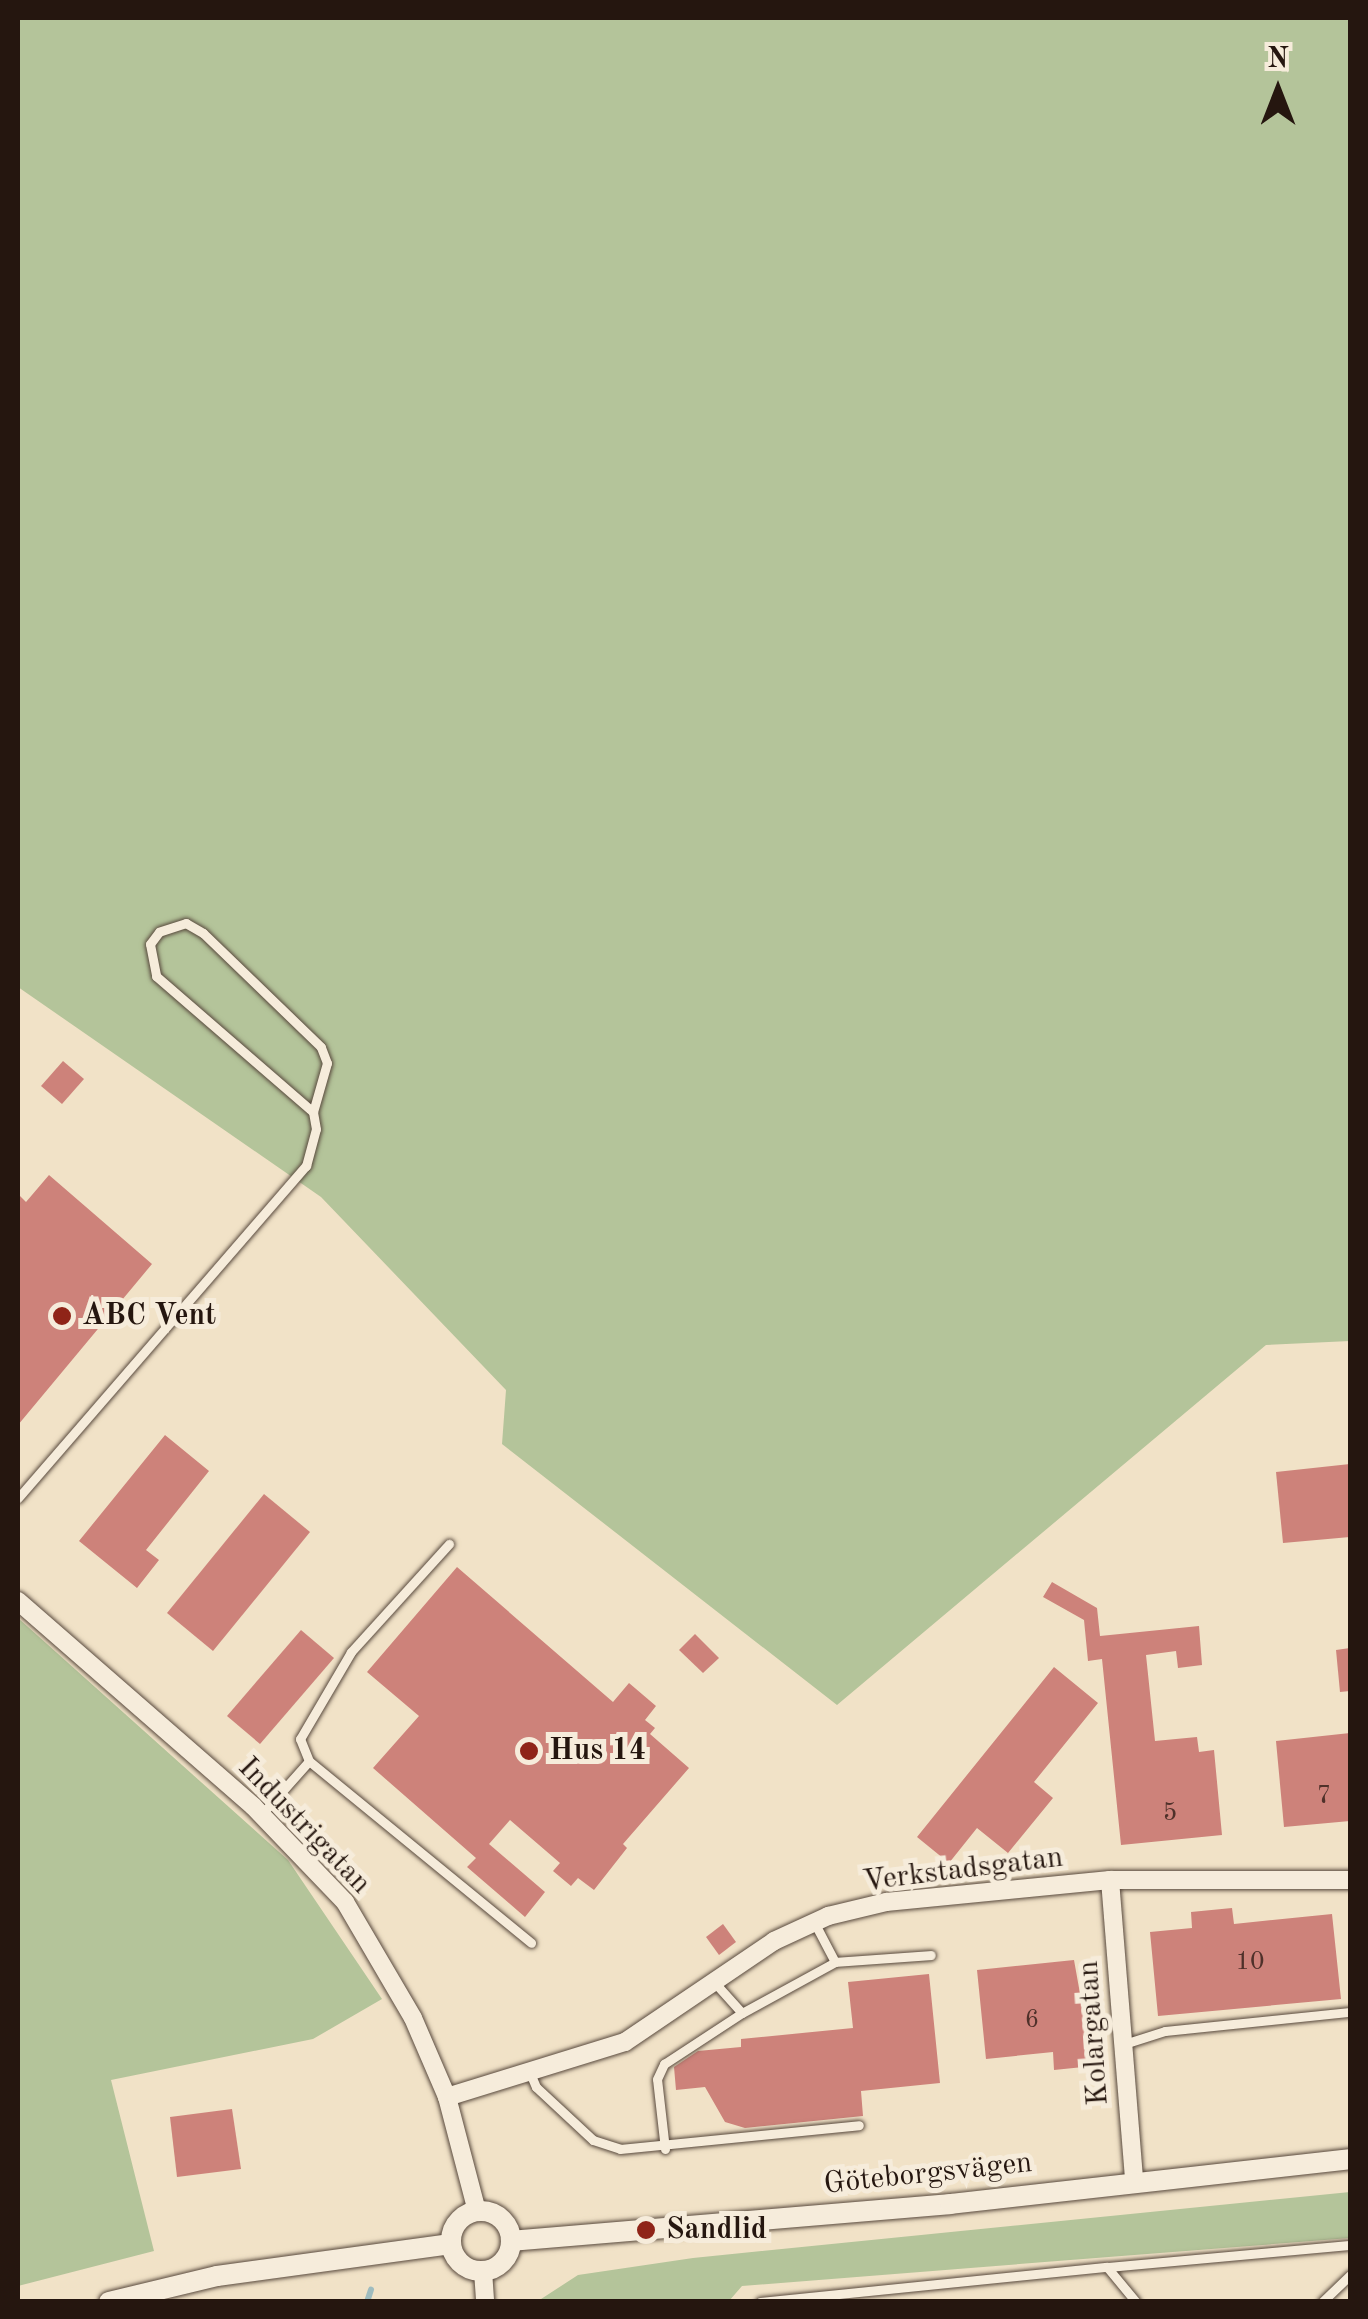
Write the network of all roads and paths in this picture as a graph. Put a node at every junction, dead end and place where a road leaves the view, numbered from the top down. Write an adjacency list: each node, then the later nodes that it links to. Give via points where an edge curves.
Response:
1 (312, 1112): 1 (lane, via 156,976 150,944 159,932 186,923 203,933 321,1047 327,1063); 2 (lane, via 316,1129 306,1166)
2 (18, 1498)
3 (449, 1544): 5 (lane, via 352,1652 300,1739)
4 (18, 1601): 6 (street, Industrigatan)
5 (309, 1761): 6 (lane); 10 (lane)
6 (261, 1815): 18 (street, Industrigatan, via 345,1902 387,1965)
7 (1110, 1880): 8 (street, Verkstadsgatan); 9 (street, Verkstadsgatan, via 886,1902); 16 (street, Kolargatan)
8 (1350, 1880)
9 (814, 1922): 12 (lane); 13 (street, Verkstadsgatan)
10 (531, 1942)
11 (931, 1956): 12 (lane)
12 (835, 1962): 15 (lane)
13 (714, 1983): 15 (lane); 17 (street, Verkstadsgatan, via 624,2042)
14 (1350, 2012): 16 (lane, via 1165,2031)
15 (742, 2013): 20 (lane, via 664,2064 658,2079)
16 (1121, 2045): 22 (street, Kolargatan)
17 (530, 2073): 18 (street, Verkstadsgatan); 20 (lane, via 536,2087 593,2140 620,2149)
18 (447, 2098): 23 (street, Industrigatan)
19 (859, 2125): 20 (lane)
20 (665, 2149)
21 (1350, 2159): 22 (street, Göteborgsvägen)
22 (1134, 2181): 24 (street, Göteborgsvägen, via 950,2204)
23 (477, 2211): 24 (street, via 500,2218); 25 (street, via 457,2222)
24 (511, 2240): 28 (street, via 503,2261)
25 (450, 2244): 28 (street, via 461,2264); 31 (street, via 217,2276)
26 (1350, 2245): 27 (lane)
27 (1106, 2267): 30 (lane); 34 (lane)
28 (483, 2271): 32 (street)
29 (1350, 2276): 35 (lane)
30 (809, 2300): 33 (lane)
31 (109, 2302)
32 (485, 2302)
33 (760, 2302)
34 (1136, 2302)
35 (1322, 2302)

